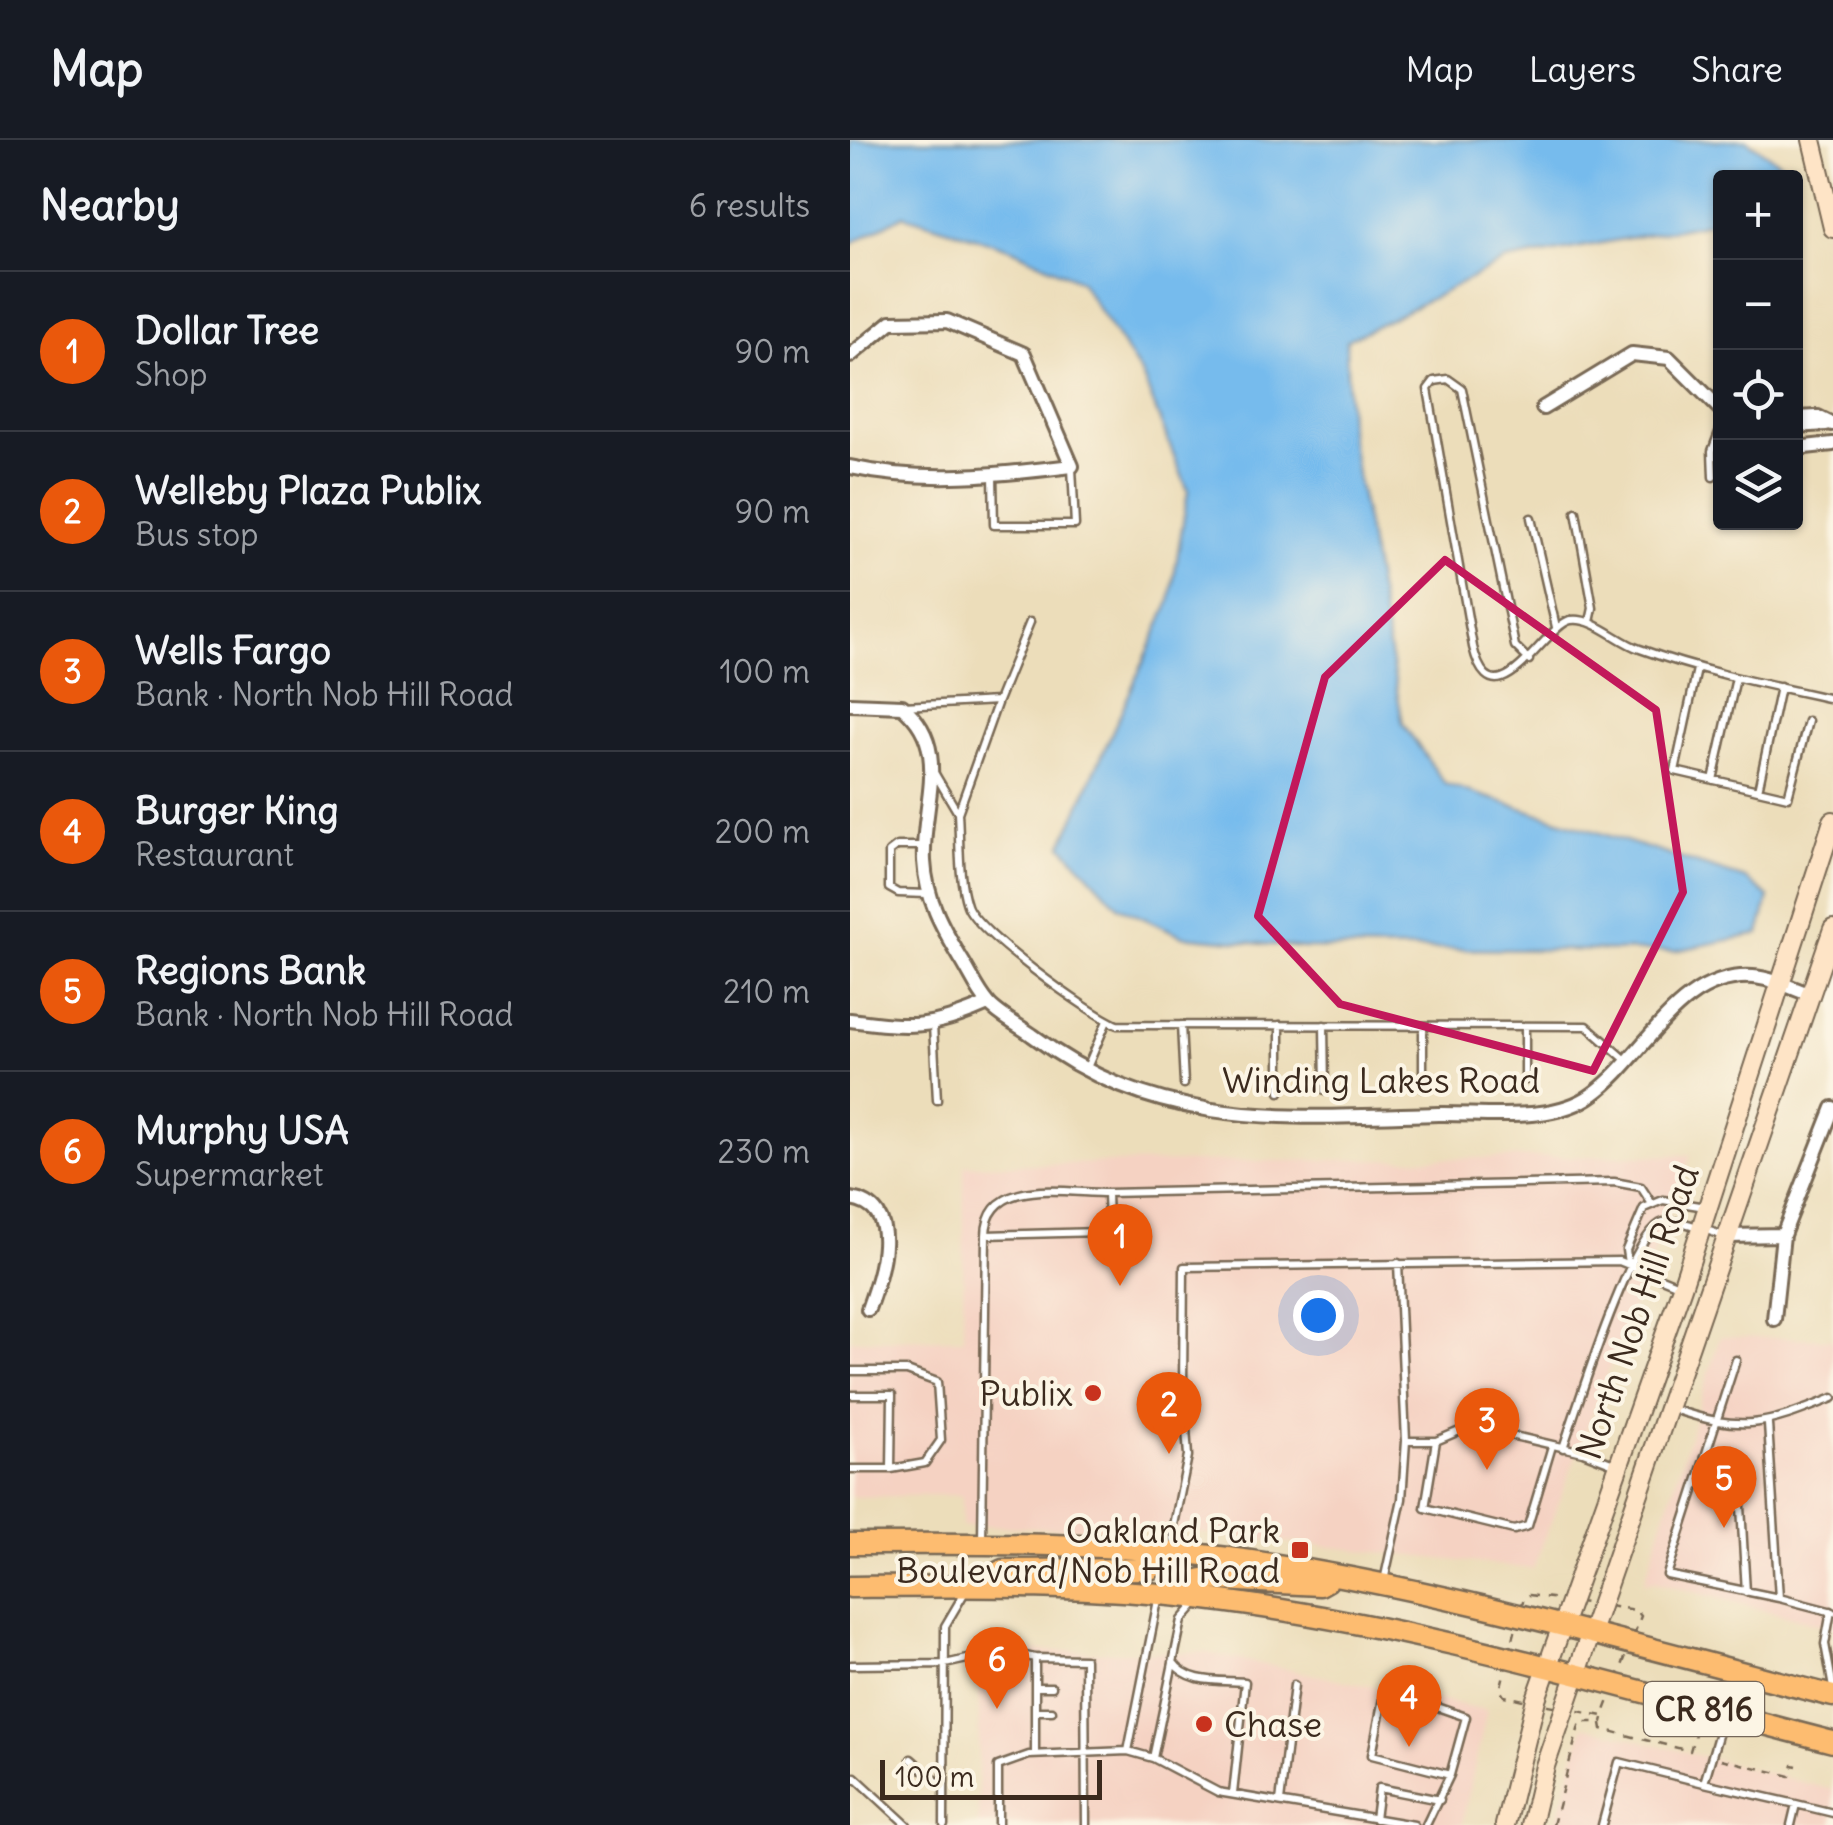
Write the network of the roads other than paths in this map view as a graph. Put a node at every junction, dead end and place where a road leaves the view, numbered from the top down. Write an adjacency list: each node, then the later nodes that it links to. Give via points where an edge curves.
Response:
1 (1812, 140): 2 (main road)
2 (1833, 228)
3 (850, 356): 12 (street, via 891,322 948,321 1024,354)
4 (1713, 400): 5 (street, via 1669,358 1632,354)
5 (1543, 408)
6 (1803, 418): 7 (street)
7 (1832, 424): 8 (street)
8 (1803, 426)
9 (1833, 444): 11 (street)
10 (1713, 447): 15 (lane)
11 (1803, 447)
12 (1072, 466): 14 (street); 14 (lane, via 1076,525 994,525)
13 (850, 467): 14 (street)
14 (993, 476)
15 (1713, 476)
16 (1576, 512): 19 (lane)
17 (1531, 518): 20 (lane)
18 (1030, 622): 26 (lane)
19 (1590, 622): 20 (lane); 22 (lane, via 1614,641)
20 (1556, 626): 21 (lane)
21 (1529, 660): 21 (lane, via 1515,646 1462,390 1448,379 1434,381 1428,389 1477,663 1504,677)
22 (1697, 669): 23 (lane); 31 (lane, via 1675,771)
23 (1736, 678): 24 (lane); 31 (lane)
24 (1780, 688): 25 (lane); 32 (lane)
25 (1833, 699)
26 (998, 701): 28 (lane); 33 (lane)
27 (850, 704): 28 (street)
28 (902, 706): 30 (street, Winding Lakes Road, via 930,739)
29 (1808, 721): 32 (lane, via 1788,797)
30 (933, 771): 33 (lane); 35 (street, Winding Lakes Road)
31 (1713, 780): 32 (lane)
32 (1758, 790)
33 (958, 813): 42 (lane, via 967,908 1001,942)
34 (1833, 821): 38 (main road, North Nob Hill Road)
35 (924, 846): 36 (street, Winding Lakes Road); 36 (lane, via 888,852 888,888)
36 (929, 894): 40 (street, Winding Lakes Road)
37 (1833, 930): 39 (main road, North Nob Hill Road)
38 (1779, 984): 39 (street, Winding Lakes Road); 49 (street, Winding Lakes Road, via 1753,977 1708,986); 61 (main road, North Nob Hill Road)
39 (1811, 994): 64 (main road, North Nob Hill Road)
40 (988, 1004): 43 (street); 50 (street, Winding Lakes Road)
41 (850, 1020): 43 (street)
42 (1107, 1021): 44 (lane); 50 (lane)
43 (933, 1024): 56 (lane)
44 (1181, 1025): 45 (lane); 52 (lane)
45 (1280, 1025): 46 (lane); 55 (lane)
46 (1324, 1025): 47 (lane); 54 (lane)
47 (1423, 1026): 48 (lane); 53 (lane)
48 (1525, 1026): 49 (lane, via 1587,1026); 51 (lane)
49 (1626, 1060): 50 (street, Winding Lakes Road, via 1593,1095 1553,1112 1357,1116 1182,1108)
50 (1086, 1071)
51 (1525, 1080)
52 (1184, 1084)
53 (1423, 1088)
54 (1325, 1091)
55 (1280, 1092)
56 (936, 1100)
57 (1833, 1108): 65 (street)
58 (1107, 1192): 60 (lane, via 1614,1182 1641,1187); 63 (lane, via 1003,1198 991,1206); 63 (lane, via 1108,1224 1100,1232)
59 (850, 1199): 69 (street, via 864,1202 883,1225 882,1269)
60 (1652, 1204): 61 (lane); 67 (lane, via 1638,1216)
61 (1708, 1208): 62 (main road, North Nob Hill Road)
62 (1702, 1230): 64 (lane); 67 (lane, via 1662,1222); 68 (main road, North Nob Hill Road)
63 (986, 1235): 86 (lane)
64 (1727, 1236): 65 (street); 75 (main road, North Nob Hill Road)
65 (1783, 1236): 70 (street)
66 (1398, 1263): 67 (lane); 78 (lane); 88 (lane, via 1184,1266 1188,1456)
67 (1628, 1264): 68 (lane); 81 (lane)
68 (1682, 1287): 82 (main road, North Nob Hill Road)
69 (868, 1309)
70 (1774, 1319)
71 (1736, 1360): 77 (lane)
72 (850, 1371): 84 (lane, via 906,1371 937,1382 942,1440 925,1463)
73 (850, 1396): 84 (lane, via 892,1395)
74 (1833, 1398): 76 (lane)
75 (1668, 1408): 77 (lane); 99 (main road, North Nob Hill Road)
76 (1768, 1424): 77 (lane); 95 (lane)
77 (1718, 1425): 85 (lane)
78 (1406, 1441): 79 (lane); 90 (lane, via 1402,1499)
79 (1436, 1441): 80 (lane, via 1470,1426); 80 (lane, via 1425,1508 1514,1530 1528,1526)
80 (1552, 1446): 81 (lane)
81 (1562, 1448): 82 (lane)
82 (1620, 1466): 98 (main road, North Nob Hill Road)
83 (850, 1469): 84 (lane)
84 (891, 1469)
85 (1701, 1474): 93 (lane, via 1740,1489); 93 (lane, via 1667,1576)
86 (982, 1543): 87 (main road, CR 816); 88 (main road, CR 816)
87 (850, 1544)
88 (1175, 1552): 89 (main road, CR 816); 91 (main road, via 1150,1569 1003,1570)
89 (1338, 1576): 90 (main road, CR 816); 94 (main road, via 1320,1585 1202,1580)
90 (1383, 1584): 98 (main road, CR 816)
91 (971, 1586): 92 (main road, CR 816); 94 (main road, CR 816); 102 (lane, via 945,1626)
92 (850, 1587)
93 (1746, 1592): 95 (lane)
94 (1160, 1594): 96 (main road, CR 816); 115 (lane)
95 (1779, 1598): 97 (lane)
96 (1206, 1599): 101 (lane, via 1182,1620); 104 (main road, CR 816, via 1345,1621)
97 (1832, 1612): 109 (lane, via 1825,1644)
98 (1564, 1628): 99 (main road, CR 816); 104 (main road, North Nob Hill Road)
99 (1590, 1634): 105 (main road, North Nob Hill Road); 110 (main road, CR 816)
100 (1035, 1658): 102 (lane, via 1002,1651); 108 (lane); 116 (lane, via 1086,1659)
101 (1172, 1662): 119 (lane); 124 (lane, via 1192,1678 1245,1682)
102 (945, 1664): 103 (lane); 123 (lane)
103 (851, 1665)
104 (1548, 1668): 105 (main road, CR 816); 138 (main road, North Nob Hill Road)
105 (1576, 1675): 113 (main road, CR 816); 139 (main road, North Nob Hill Road)
106 (1294, 1685): 126 (lane)
107 (1052, 1686): 108 (lane)
108 (1035, 1687): 111 (lane)
109 (1833, 1688)
110 (1833, 1696)
111 (1035, 1711): 112 (lane); 117 (lane)
112 (1052, 1711)
113 (1724, 1714): 114 (main road, CR 816); 122 (lane)
114 (1833, 1742)
115 (1128, 1751): 116 (lane); 119 (lane)
116 (1086, 1752): 117 (lane); 134 (lane)
117 (1036, 1754): 133 (lane, via 998,1766)
118 (911, 1758): 123 (lane)
119 (1153, 1758): 124 (lane)
120 (1450, 1775): 120 (lane, via 1466,1717 1423,1702 1382,1698 1372,1755); 125 (lane)
121 (850, 1782): 131 (lane, via 856,1777)
122 (1704, 1782): 127 (lane); 140 (lane, via 1620,1762)
123 (944, 1788): 132 (lane)
124 (1233, 1794): 126 (lane)
125 (1440, 1800): 130 (lane, via 1380,1788); 137 (lane)
126 (1280, 1802): 128 (lane)
127 (1796, 1804): 129 (lane); 141 (lane)
128 (1334, 1811): 130 (lane); 135 (lane)
129 (1833, 1813)
130 (1375, 1819): 136 (lane)
131 (906, 1825)
132 (944, 1825)
133 (998, 1825)
134 (1086, 1825)
135 (1332, 1825)
136 (1414, 1825)
137 (1426, 1825)
138 (1505, 1825)
139 (1531, 1825)
140 (1602, 1825)
141 (1791, 1825)

